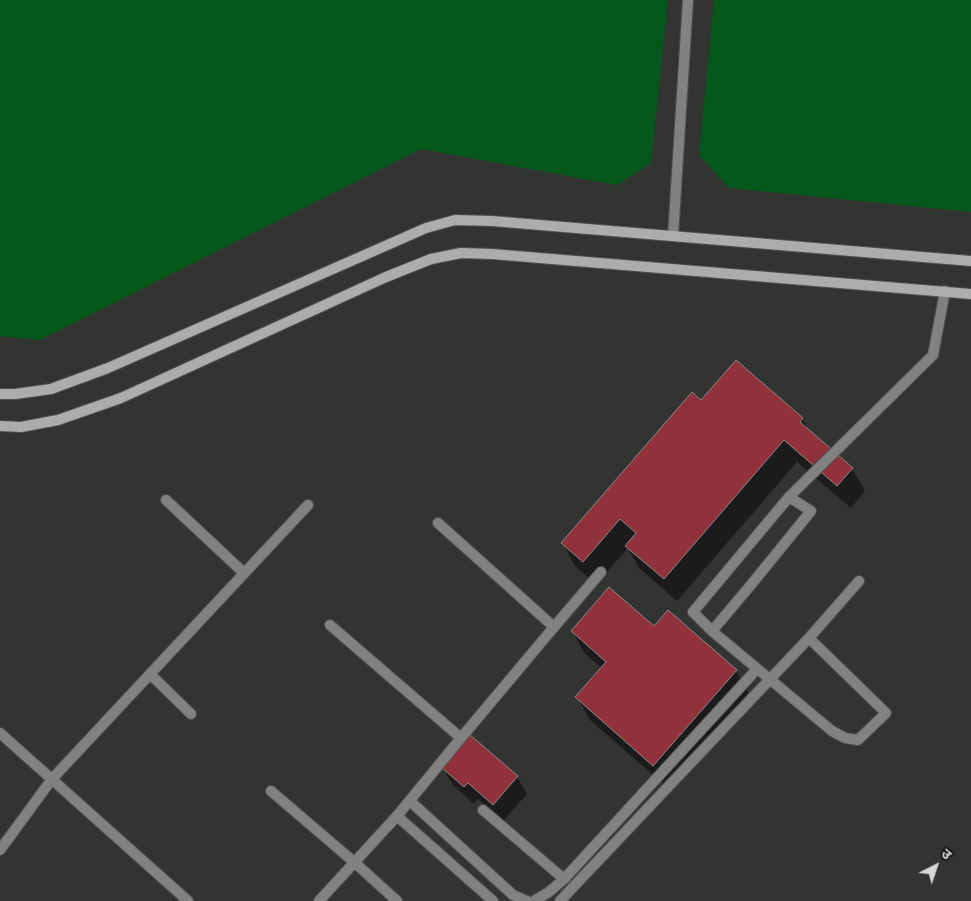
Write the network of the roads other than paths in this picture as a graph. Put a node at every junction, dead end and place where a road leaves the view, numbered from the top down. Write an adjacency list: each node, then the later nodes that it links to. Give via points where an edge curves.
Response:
1 (688, 0): 2 (street)
2 (673, 236): 3 (main road); 6 (main road, via 455,220 426,228 108,368 51,389)
3 (971, 261)
4 (945, 291): 5 (main road); 7 (main road, via 461,253 431,259 386,277 121,398 58,420 21,427); 8 (street, via 933,355)
5 (971, 294)
6 (0, 394)
7 (0, 426)
8 (789, 498): 17 (street, via 693,612); 17 (street, via 811,511)
9 (166, 500): 12 (street)
10 (308, 505): 12 (street)
11 (438, 523): 16 (street)
12 (244, 572): 20 (street)
13 (601, 572): 16 (street)
14 (859, 581): 18 (street)
15 (330, 625): 24 (street)
16 (554, 626): 24 (street)
17 (712, 631): 19 (street)
18 (809, 638): 21 (street); 21 (street, via 886,713 858,740 845,738 832,731)
19 (757, 669): 21 (street); 32 (street)
20 (150, 674): 22 (street); 25 (street)
21 (771, 680): 39 (street)
22 (192, 714)
23 (0, 733): 25 (street)
24 (461, 738): 27 (street)
25 (52, 780): 30 (street); 33 (street)
26 (271, 791): 31 (street)
27 (410, 801): 29 (street); 37 (street, via 513,895)
28 (483, 810): 32 (street)
29 (397, 816): 31 (street); 36 (street)
30 (0, 850)
31 (354, 862): 34 (street); 35 (street)
32 (564, 879): 38 (street)
33 (188, 901)
34 (319, 901)
35 (397, 901)
36 (493, 901)
37 (527, 901)
38 (534, 901)
39 (560, 901)

